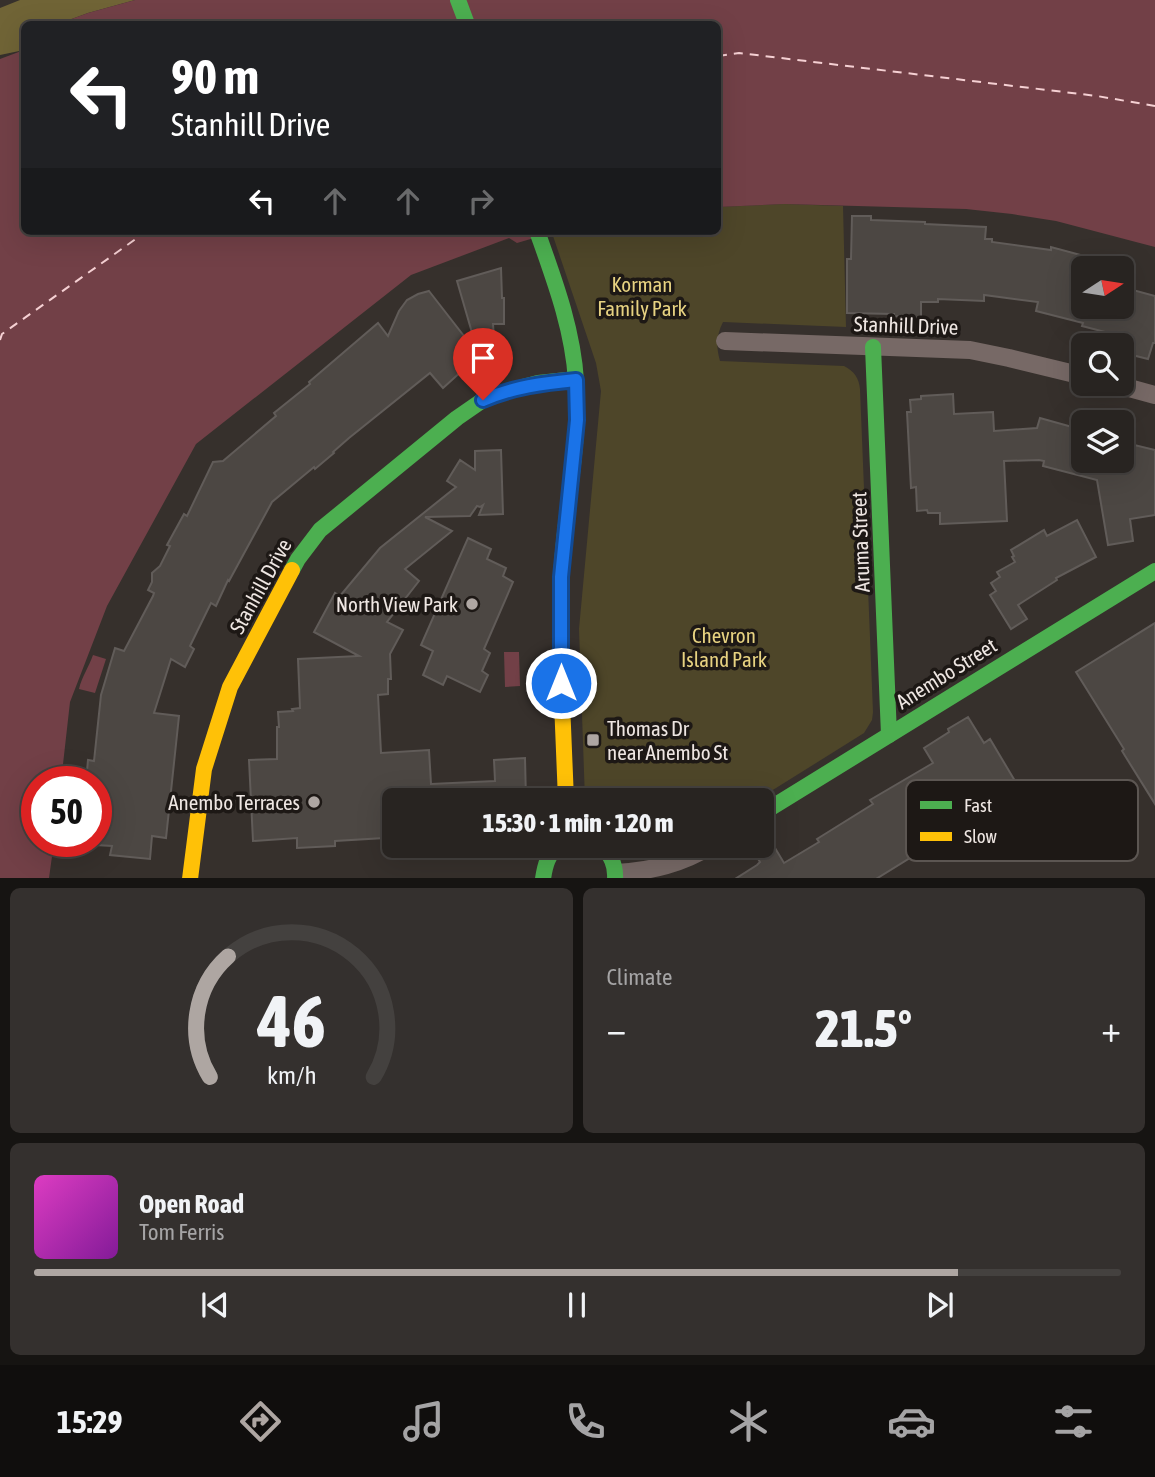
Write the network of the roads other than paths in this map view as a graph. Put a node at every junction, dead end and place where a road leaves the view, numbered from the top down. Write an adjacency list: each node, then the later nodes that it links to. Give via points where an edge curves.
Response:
1 (458, 0): 2 (street)
2 (466, 21)
3 (540, 237): 7 (street, via 562,308)
4 (725, 341): 5 (street, Stanhill Drive)
5 (873, 347): 6 (street, Stanhill Drive, via 958,349); 11 (street, Aruma Street)
6 (1071, 373)
7 (576, 380): 12 (street, via 577,420 561,577); 18 (street, Stanhill Drive, via 538,383 483,400 320,530 298,559 230,687 204,769)
8 (1134, 389): 9 (street)
9 (1155, 395)
10 (1155, 572): 11 (street, Anembo Street)
11 (889, 735): 13 (street, Anembo Street)
12 (565, 788)
13 (774, 806)
14 (547, 858): 20 (street)
15 (611, 858): 17 (street)
16 (689, 858): 17 (street)
17 (615, 876)
18 (190, 878)
19 (526, 878): 20 (street)
20 (543, 878)

